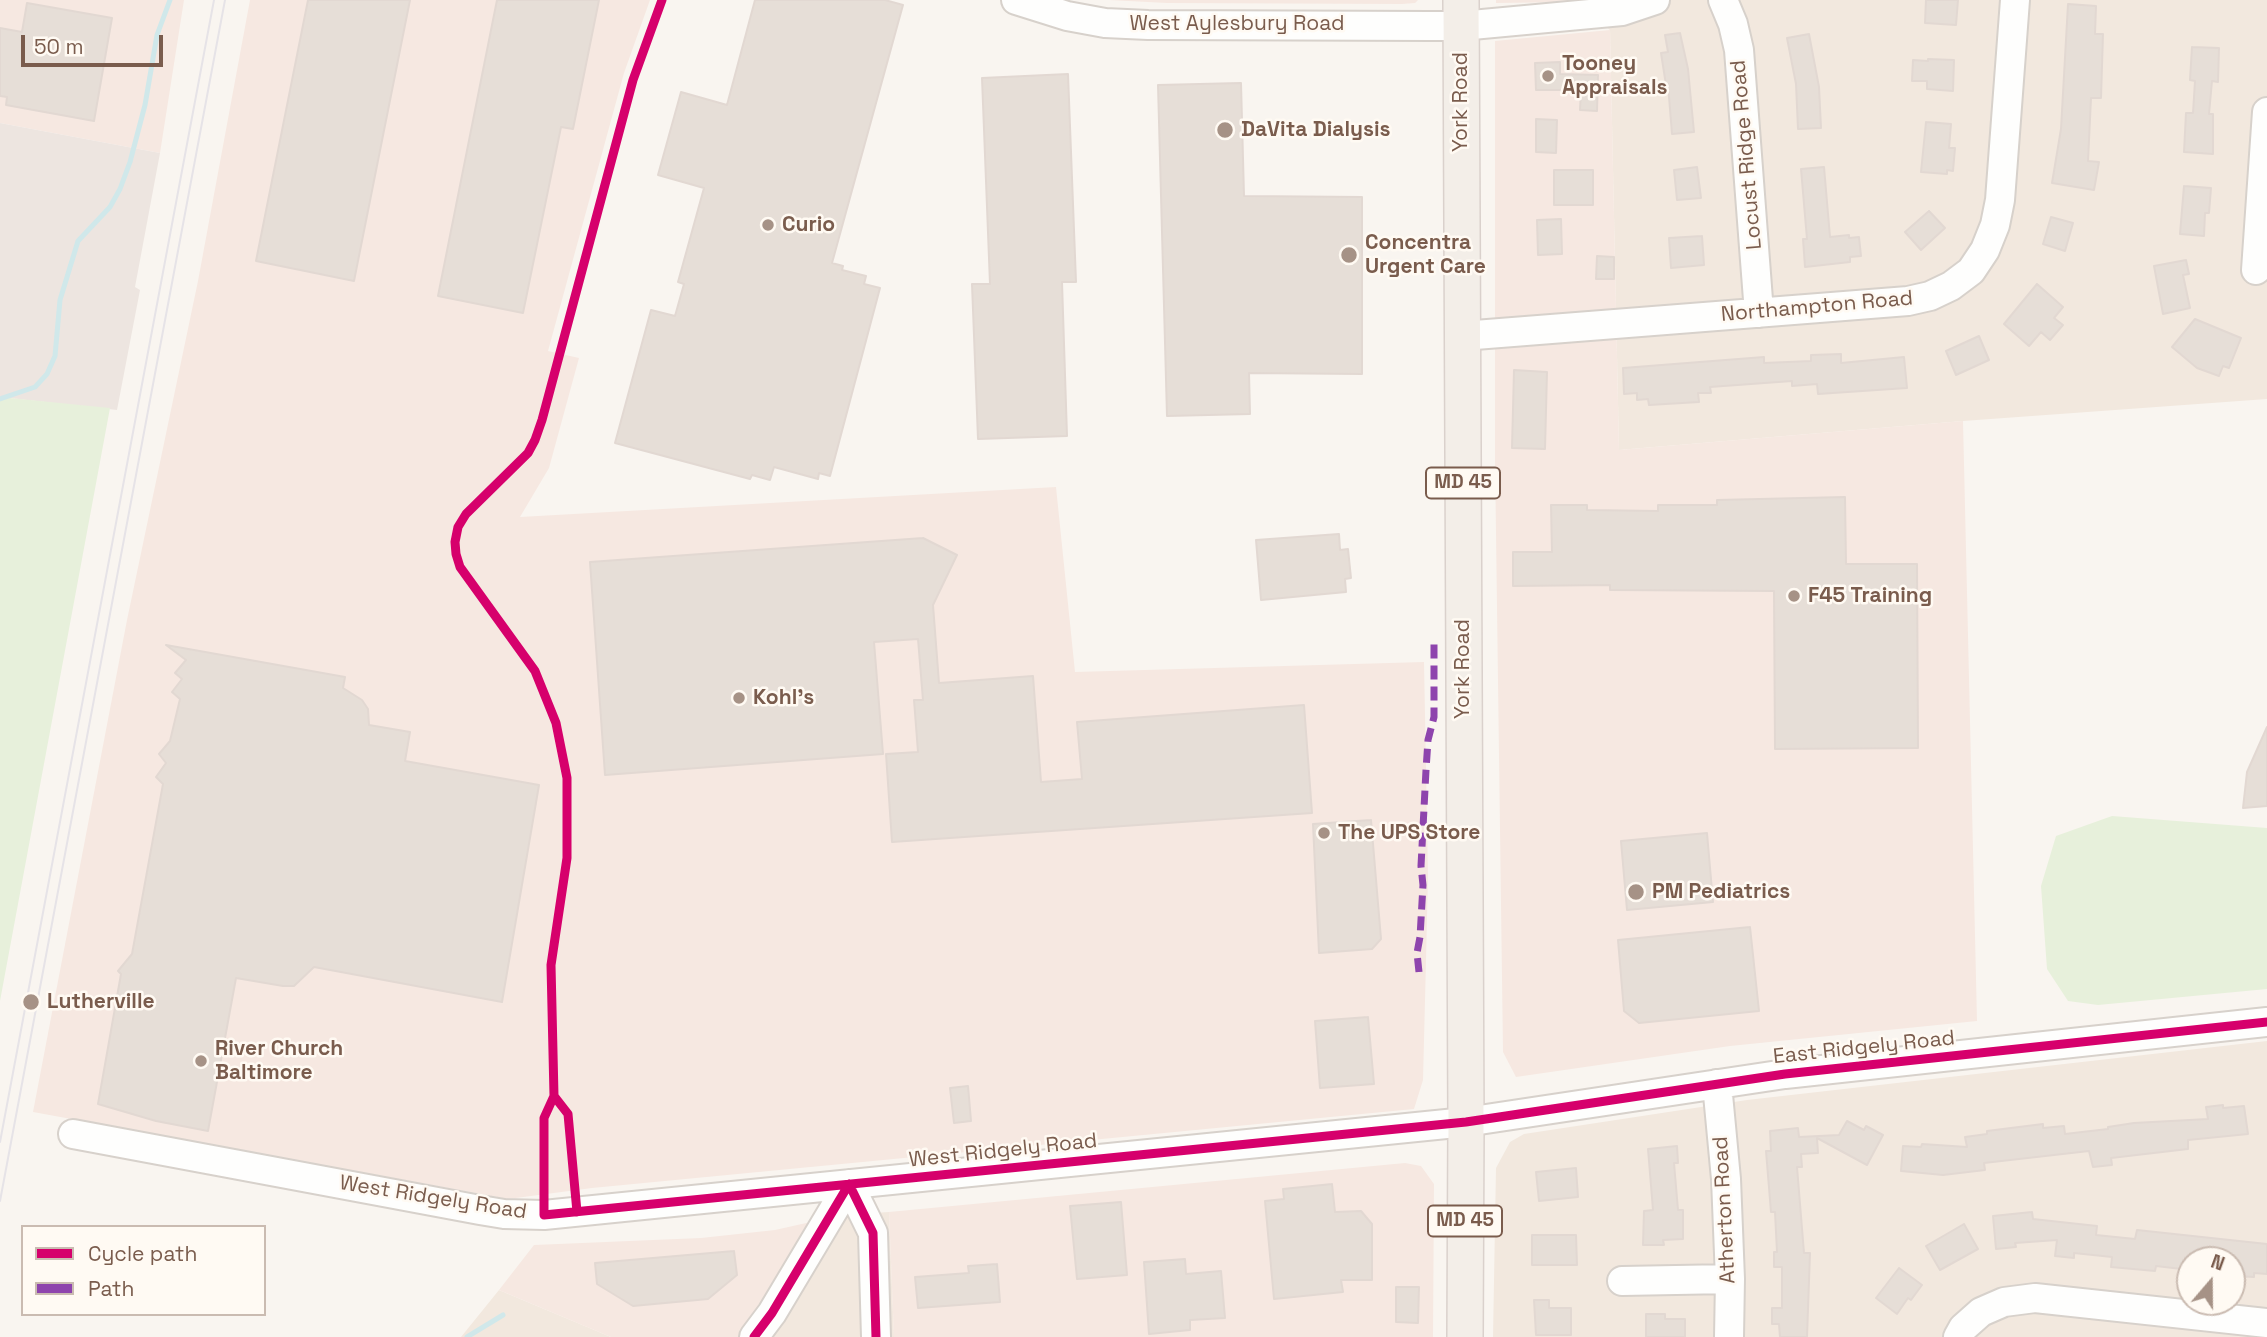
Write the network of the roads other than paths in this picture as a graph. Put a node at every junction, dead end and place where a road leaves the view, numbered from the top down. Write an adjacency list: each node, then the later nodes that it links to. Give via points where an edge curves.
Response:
1 (1016, 0): 5 (street, West Aylesbury Road, via 1067,16 1148,26)
2 (1655, 0): 5 (street, West Aylesbury Road, via 1622,11)
3 (1723, 0): 8 (street, Locust Ridge Road, via 1739,50)
4 (2015, 0): 8 (street, Northampton Road, via 2000,201 1985,250 1971,271 1951,286 1919,299)
5 (1461, 13): 9 (main road, York Road / MD 45)
6 (2267, 112): 7 (street)
7 (2256, 270)
8 (1759, 313): 9 (street, Northampton Road)
9 (1462, 336): 12 (main road, York Road / MD 45)
10 (2267, 1022): 11 (street, East Ridgely Road)
11 (1717, 1084): 12 (street, East Ridgely Road); 15 (street, Atherton Road)
12 (1466, 1122): 14 (street, West Ridgely Road); 20 (main road, York Road / MD 45)
13 (73, 1134): 14 (street, West Ridgely Road, via 504,1214 577,1212)
14 (849, 1184): 18 (street); 19 (street, via 873,1233)
15 (1730, 1279): 16 (street); 21 (street, Atherton Road)
16 (1622, 1281)
17 (2267, 1323): 22 (street, via 2035,1298 2004,1302 1981,1312)
18 (754, 1337)
19 (876, 1337)
20 (1465, 1337)
21 (1729, 1337)
22 (1958, 1337)

